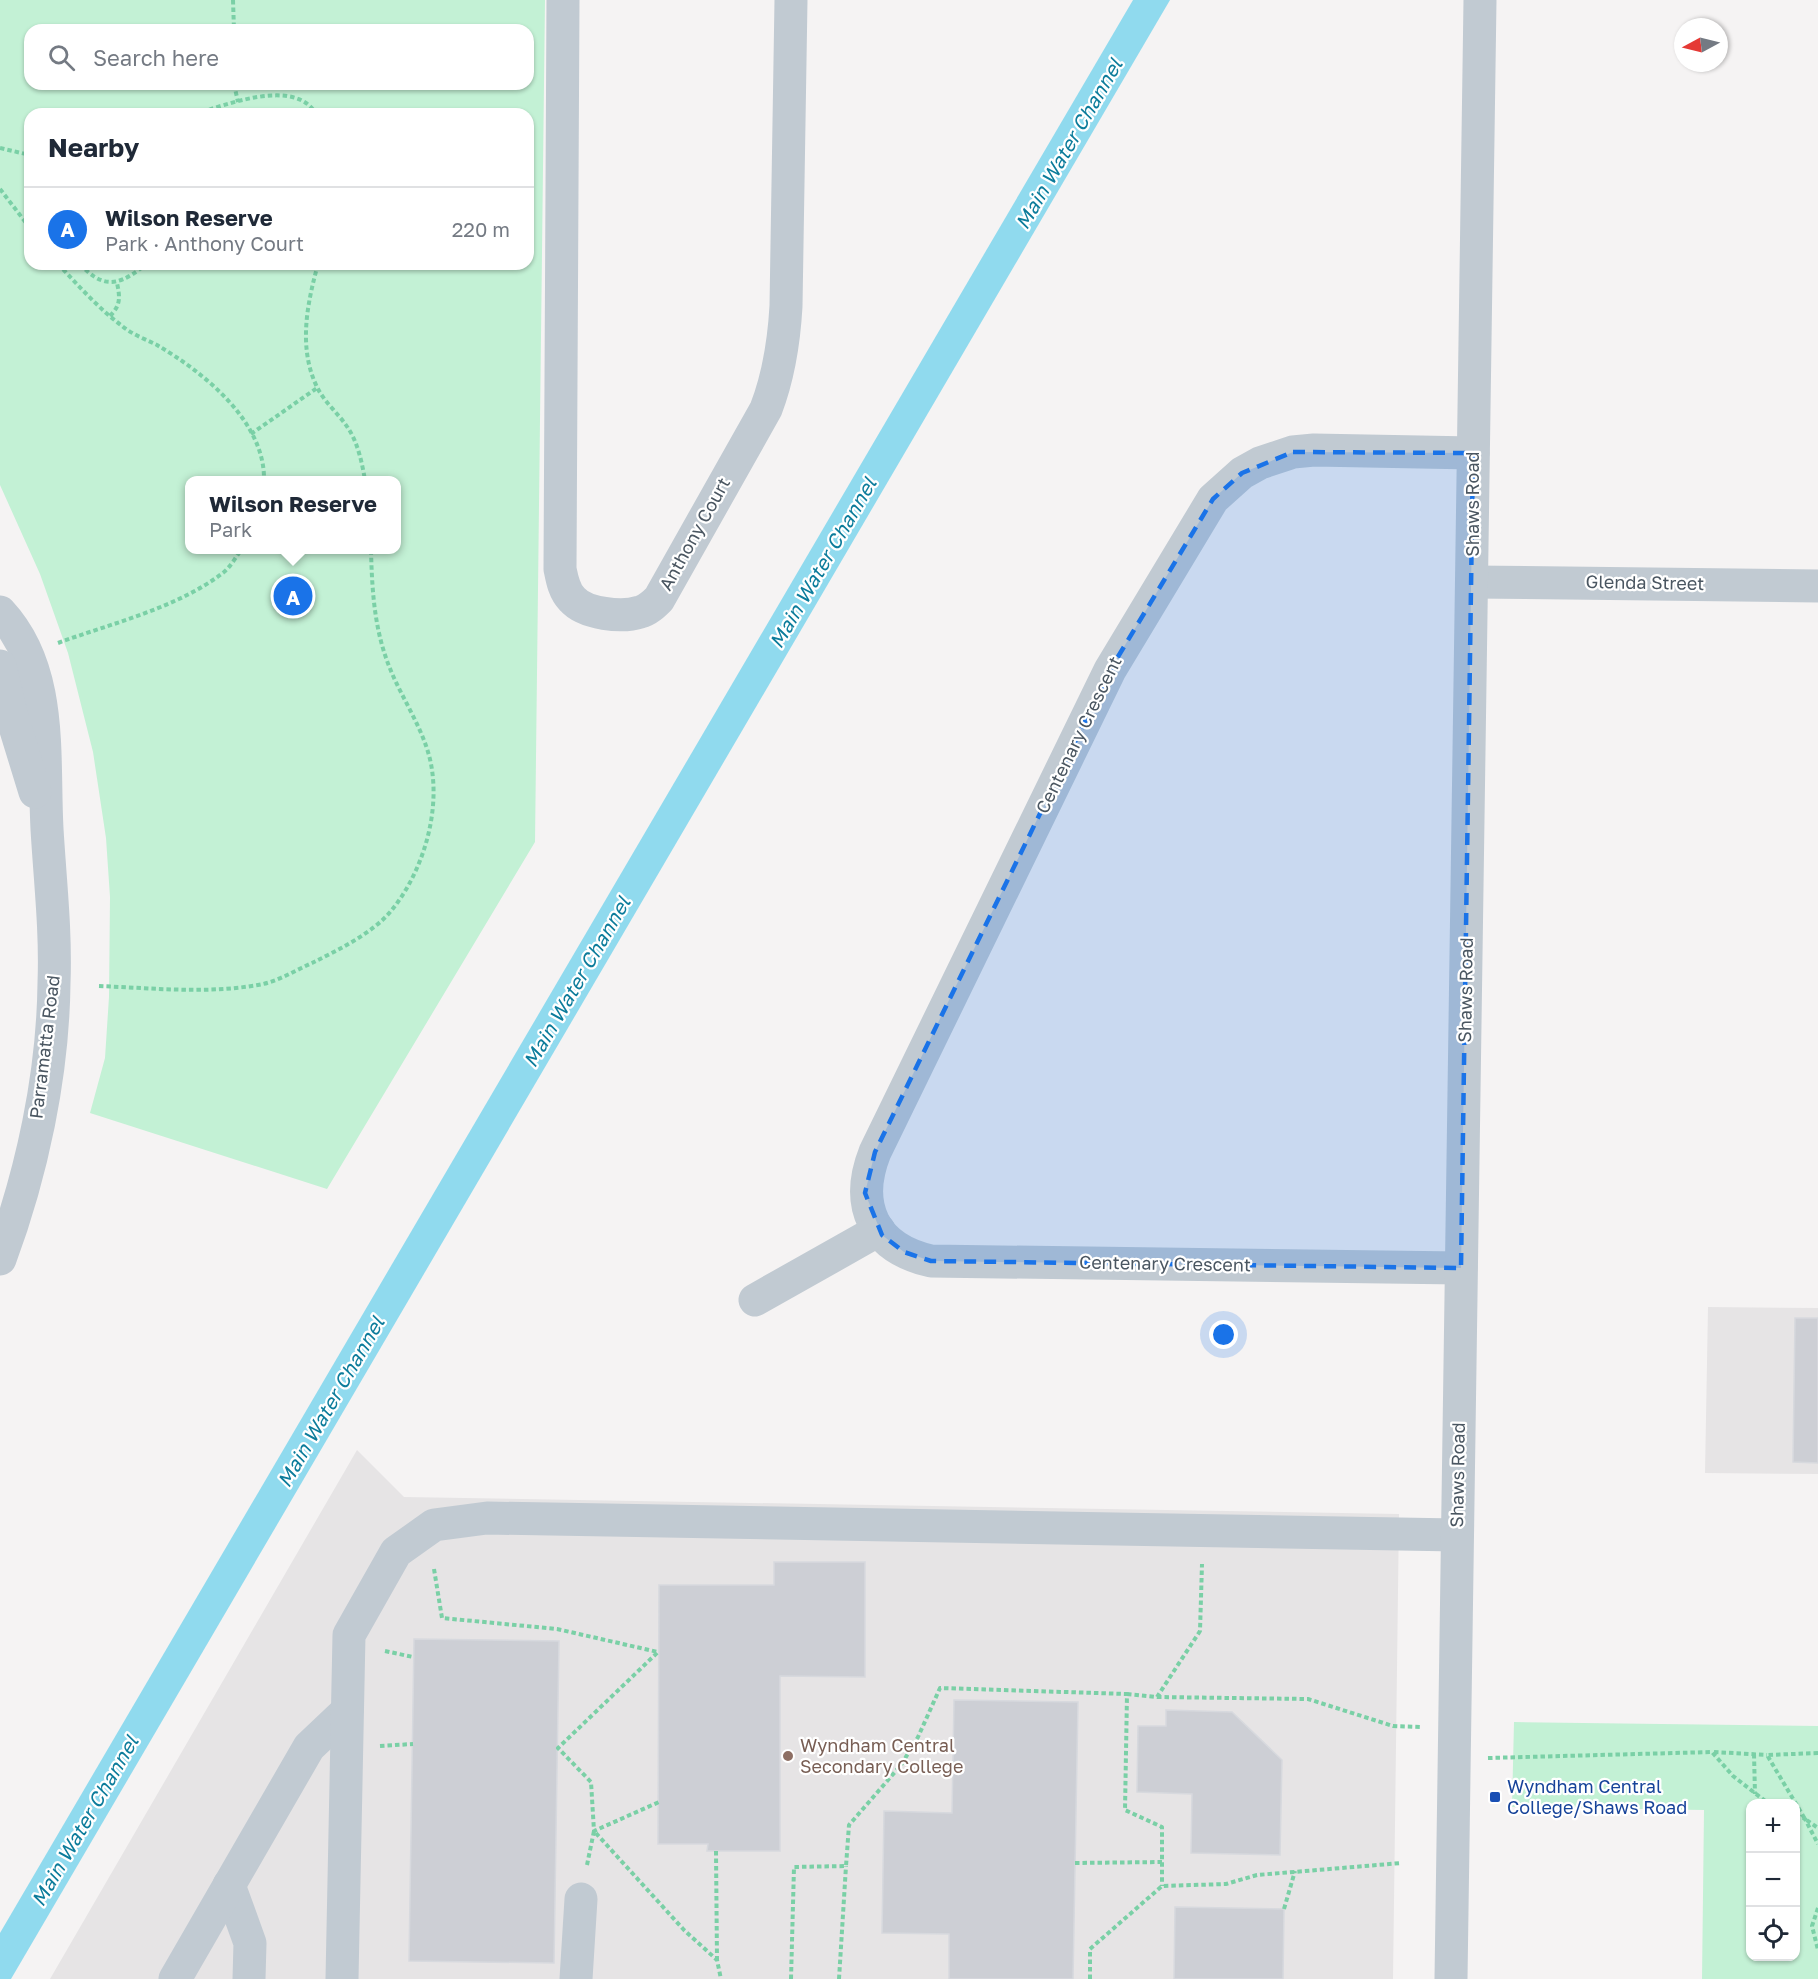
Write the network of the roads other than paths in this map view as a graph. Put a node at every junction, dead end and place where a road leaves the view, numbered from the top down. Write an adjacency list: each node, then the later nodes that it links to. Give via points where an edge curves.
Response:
1 (563, 0): 2 (street, Anthony Court, via 560,569 572,600 581,606 620,614 641,612 660,599 766,409 775,386 786,306)
2 (791, 0)
3 (1480, 0): 4 (street, Shaws Road)
4 (1473, 453): 5 (street, Shaws Road); 9 (street, Centenary Crescent, via 1293,452 1242,473 1213,500 1110,670 875,1152 865,1193)
5 (1473, 582): 6 (street, Glenda Street); 11 (street, Shaws Road)
6 (1818, 586)
7 (0, 612): 8 (street, Parramatta Road)
8 (14, 659): 10 (street, Parramatta Road, via 44,717 54,985 34,1140)
9 (879, 1230): 11 (street, Centenary Crescent, via 904,1252 931,1261); 12 (street)
10 (0, 1259)
11 (1461, 1268): 13 (street, Shaws Road)
12 (755, 1300)
13 (1457, 1535): 14 (street, via 487,1518 434,1525 396,1552 349,1635); 21 (street, Shaws Road)
14 (347, 1711): 15 (street, via 309,1748); 19 (street)
15 (229, 1885): 17 (street); 18 (street, via 250,1943)
16 (580, 1899): 20 (street)
17 (175, 1979)
18 (249, 1979)
19 (342, 1979)
20 (576, 1979)
21 (1450, 1979)

